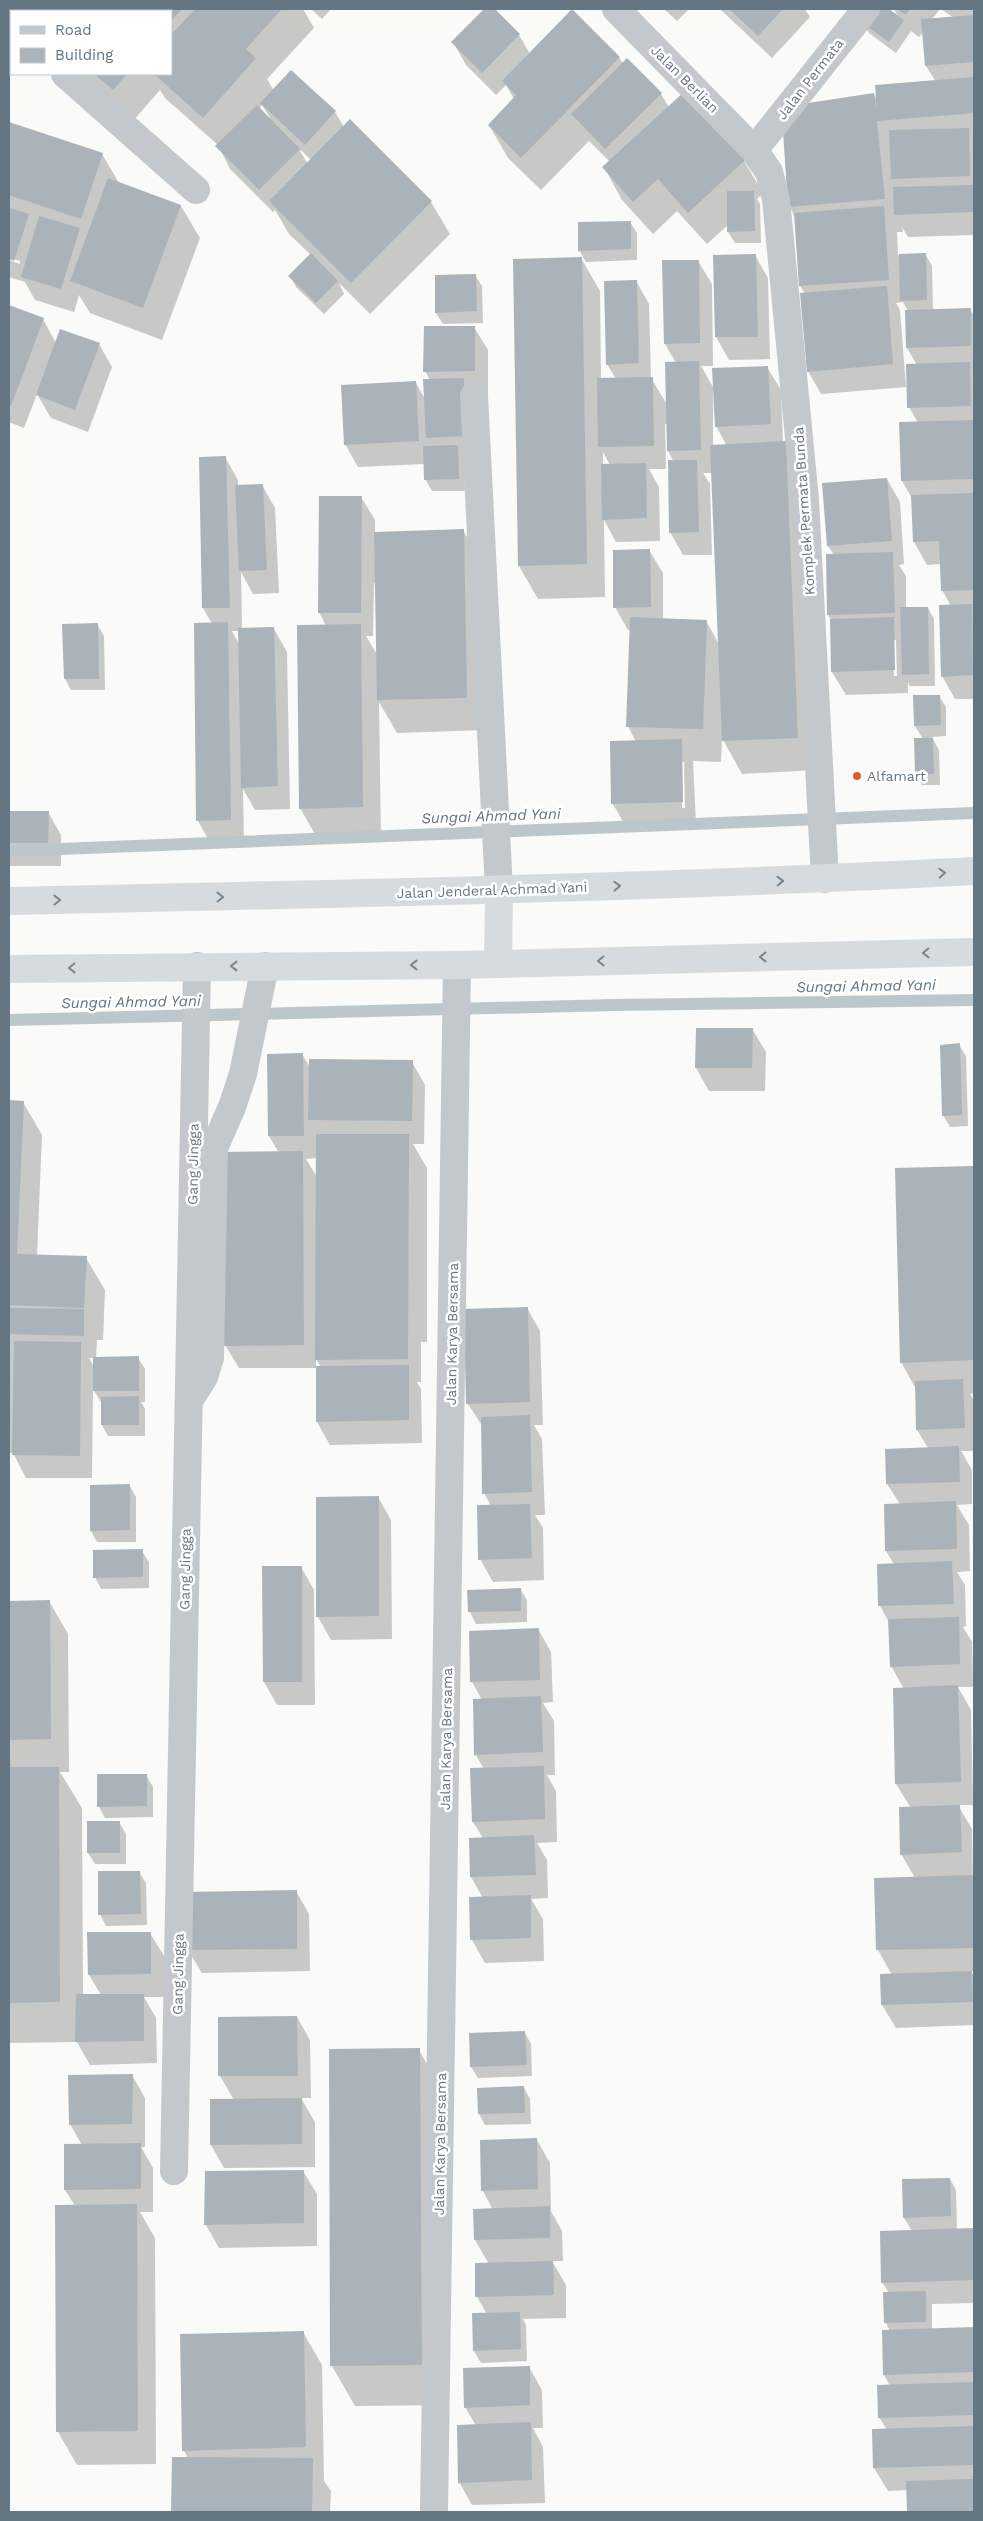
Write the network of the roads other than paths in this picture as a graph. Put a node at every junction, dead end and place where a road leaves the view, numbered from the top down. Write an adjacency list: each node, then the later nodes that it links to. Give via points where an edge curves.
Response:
1 (616, 9): 4 (street, Jalan Berlian)
2 (866, 9): 4 (street, Jalan Permata)
3 (66, 75): 5 (street)
4 (754, 150): 8 (street, Komplek Permata Bunda, via 769,172 777,209 805,500)
5 (196, 190)
6 (474, 396): 9 (street)
7 (974, 871): 8 (highway, Jalan Jenderal Achmad Yani, one-way to 7)
8 (825, 879): 9 (highway, Jalan Jenderal Achmad Yani, one-way to 8)
9 (499, 890): 10 (highway, Jalan Jenderal Achmad Yani, one-way to 9); 12 (highway)
10 (9, 901)
11 (974, 952): 12 (highway, one-way to 12)
12 (498, 964): 13 (highway)
13 (457, 965): 15 (highway, one-way to 15); 19 (street, Jalan Karya Bersama)
14 (196, 966): 15 (highway, one-way to 14); 16 (highway, one-way to 16); 17 (street, Gang Jingga)
15 (265, 966): 17 (street, via 243,1074 214,1148 210,1358 204,1378)
16 (9, 969)
17 (189, 1400): 18 (street, Gang Jingga)
18 (174, 2171)
19 (434, 2512)

